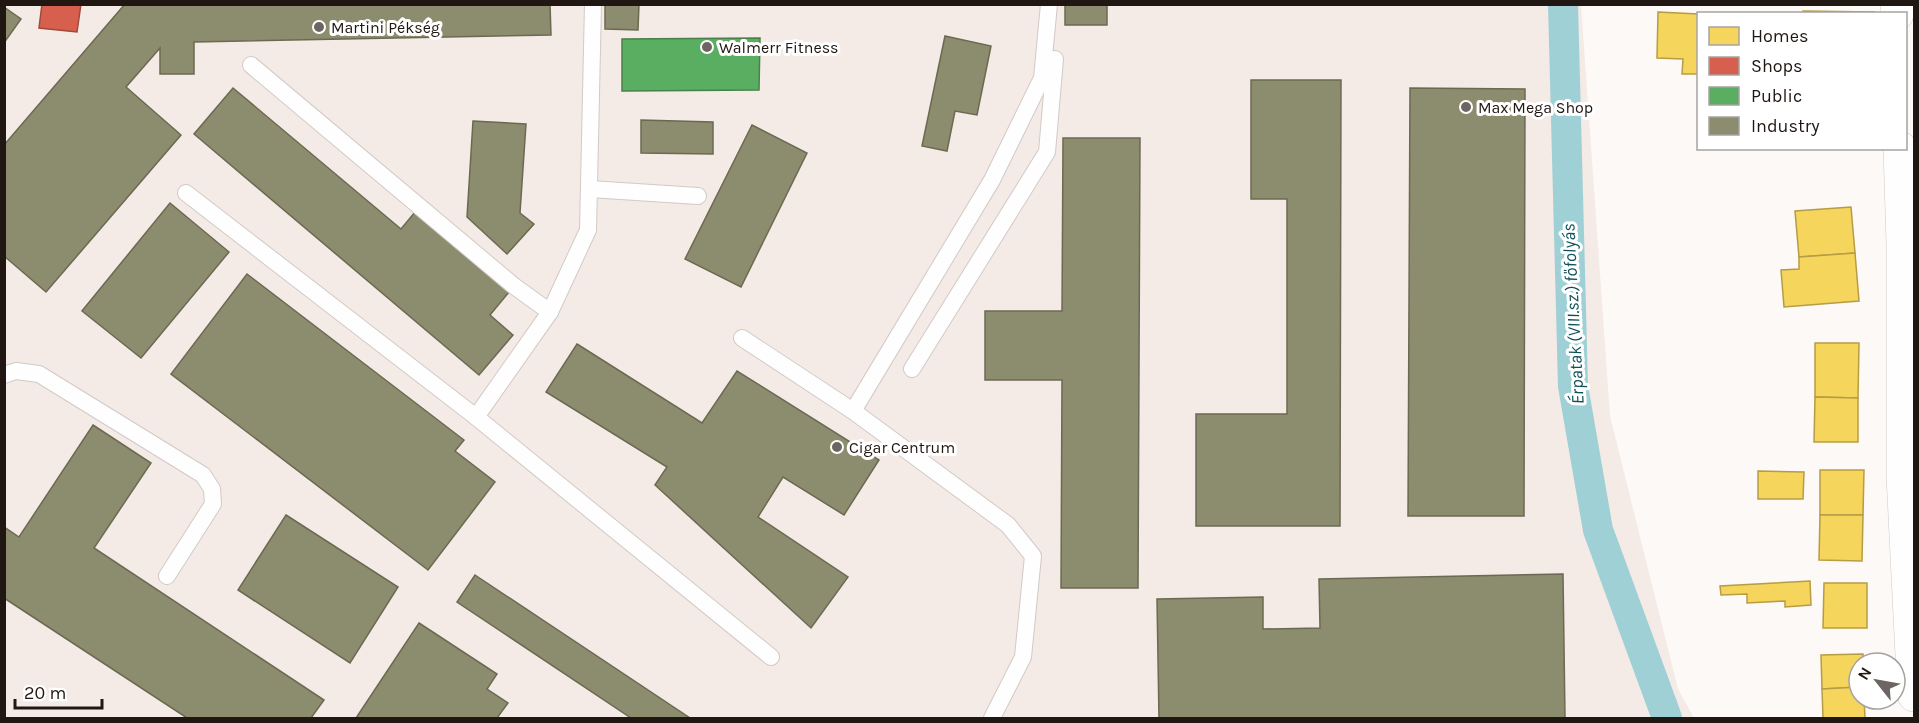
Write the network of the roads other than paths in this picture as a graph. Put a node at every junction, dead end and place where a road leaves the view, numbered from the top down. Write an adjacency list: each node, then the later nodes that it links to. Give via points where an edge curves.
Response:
1 (593, 4): 6 (lane)
2 (1049, 4): 14 (lane, via 1042,78 992,180)
3 (1058, 4): 12 (lane, via 1047,152)
4 (251, 65): 10 (lane)
5 (1900, 150): 9 (street)
6 (590, 189): 8 (lane); 10 (lane, via 588,230)
7 (186, 193): 15 (lane)
8 (698, 196)
9 (1909, 250): 18 (street, via 1903,475)
10 (550, 312): 15 (lane)
11 (742, 338): 14 (lane)
12 (912, 369)
13 (4, 375): 16 (lane, via 16,371 39,374 203,475 212,489 213,504)
14 (853, 411): 19 (lane, via 1008,525 1033,556 1023,657)
15 (476, 417): 17 (lane)
16 (167, 576)
17 (771, 657)
18 (1914, 695)
19 (992, 718)

